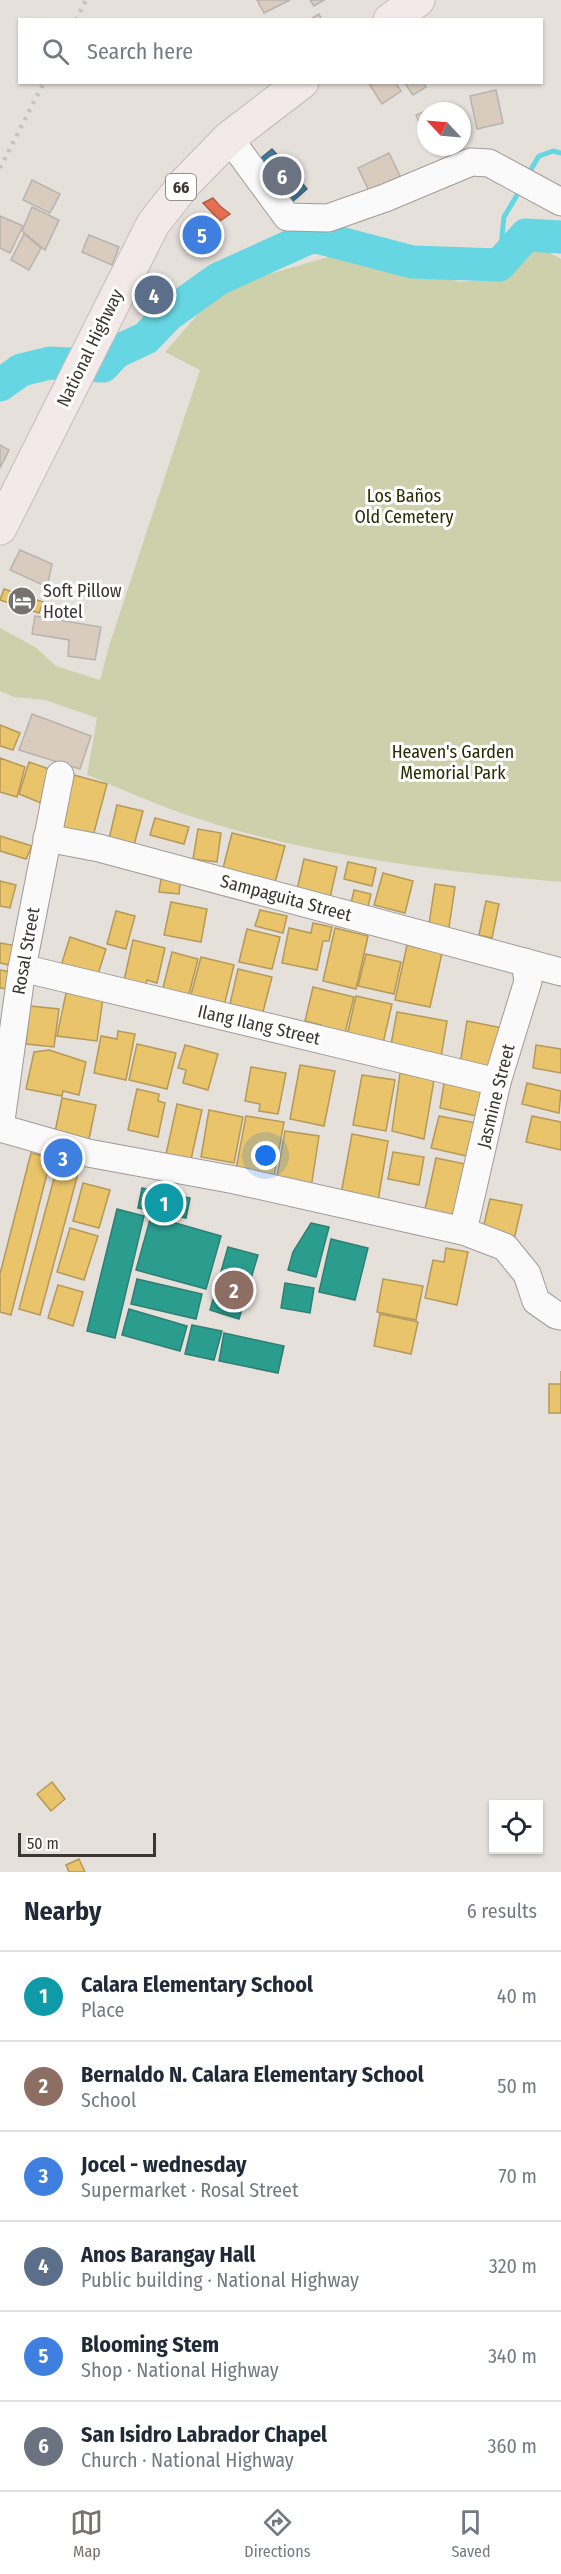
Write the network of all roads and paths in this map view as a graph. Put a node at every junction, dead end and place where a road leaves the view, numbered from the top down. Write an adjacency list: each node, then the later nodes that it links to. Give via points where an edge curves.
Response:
1 (418, 0): 2 (main road)
2 (393, 18)
3 (299, 84): 4 (main road, National Highway / 66)
4 (229, 138): 5 (street, via 287,217 328,218 471,162 489,163); 6 (main road, National Highway / 66, via 186,182 153,224)
5 (561, 202)
6 (0, 528)
7 (60, 776): 8 (street, Rosal Street)
8 (47, 838): 9 (street, Sampaguita Street, via 99,848); 10 (street, Rosal Street)
9 (525, 962): 11 (street, Sampaguita Street); 12 (street, Jasmine Street, via 528,981)
10 (22, 968): 12 (street, Ilang Ilang Street); 13 (street, Rosal Street)
11 (561, 972)
12 (497, 1082): 14 (street, Jasmine Street)
13 (0, 1128): 14 (street, via 88,1153 235,1180)
14 (463, 1232): 15 (street, via 505,1248 527,1274 536,1301)
15 (561, 1316)

